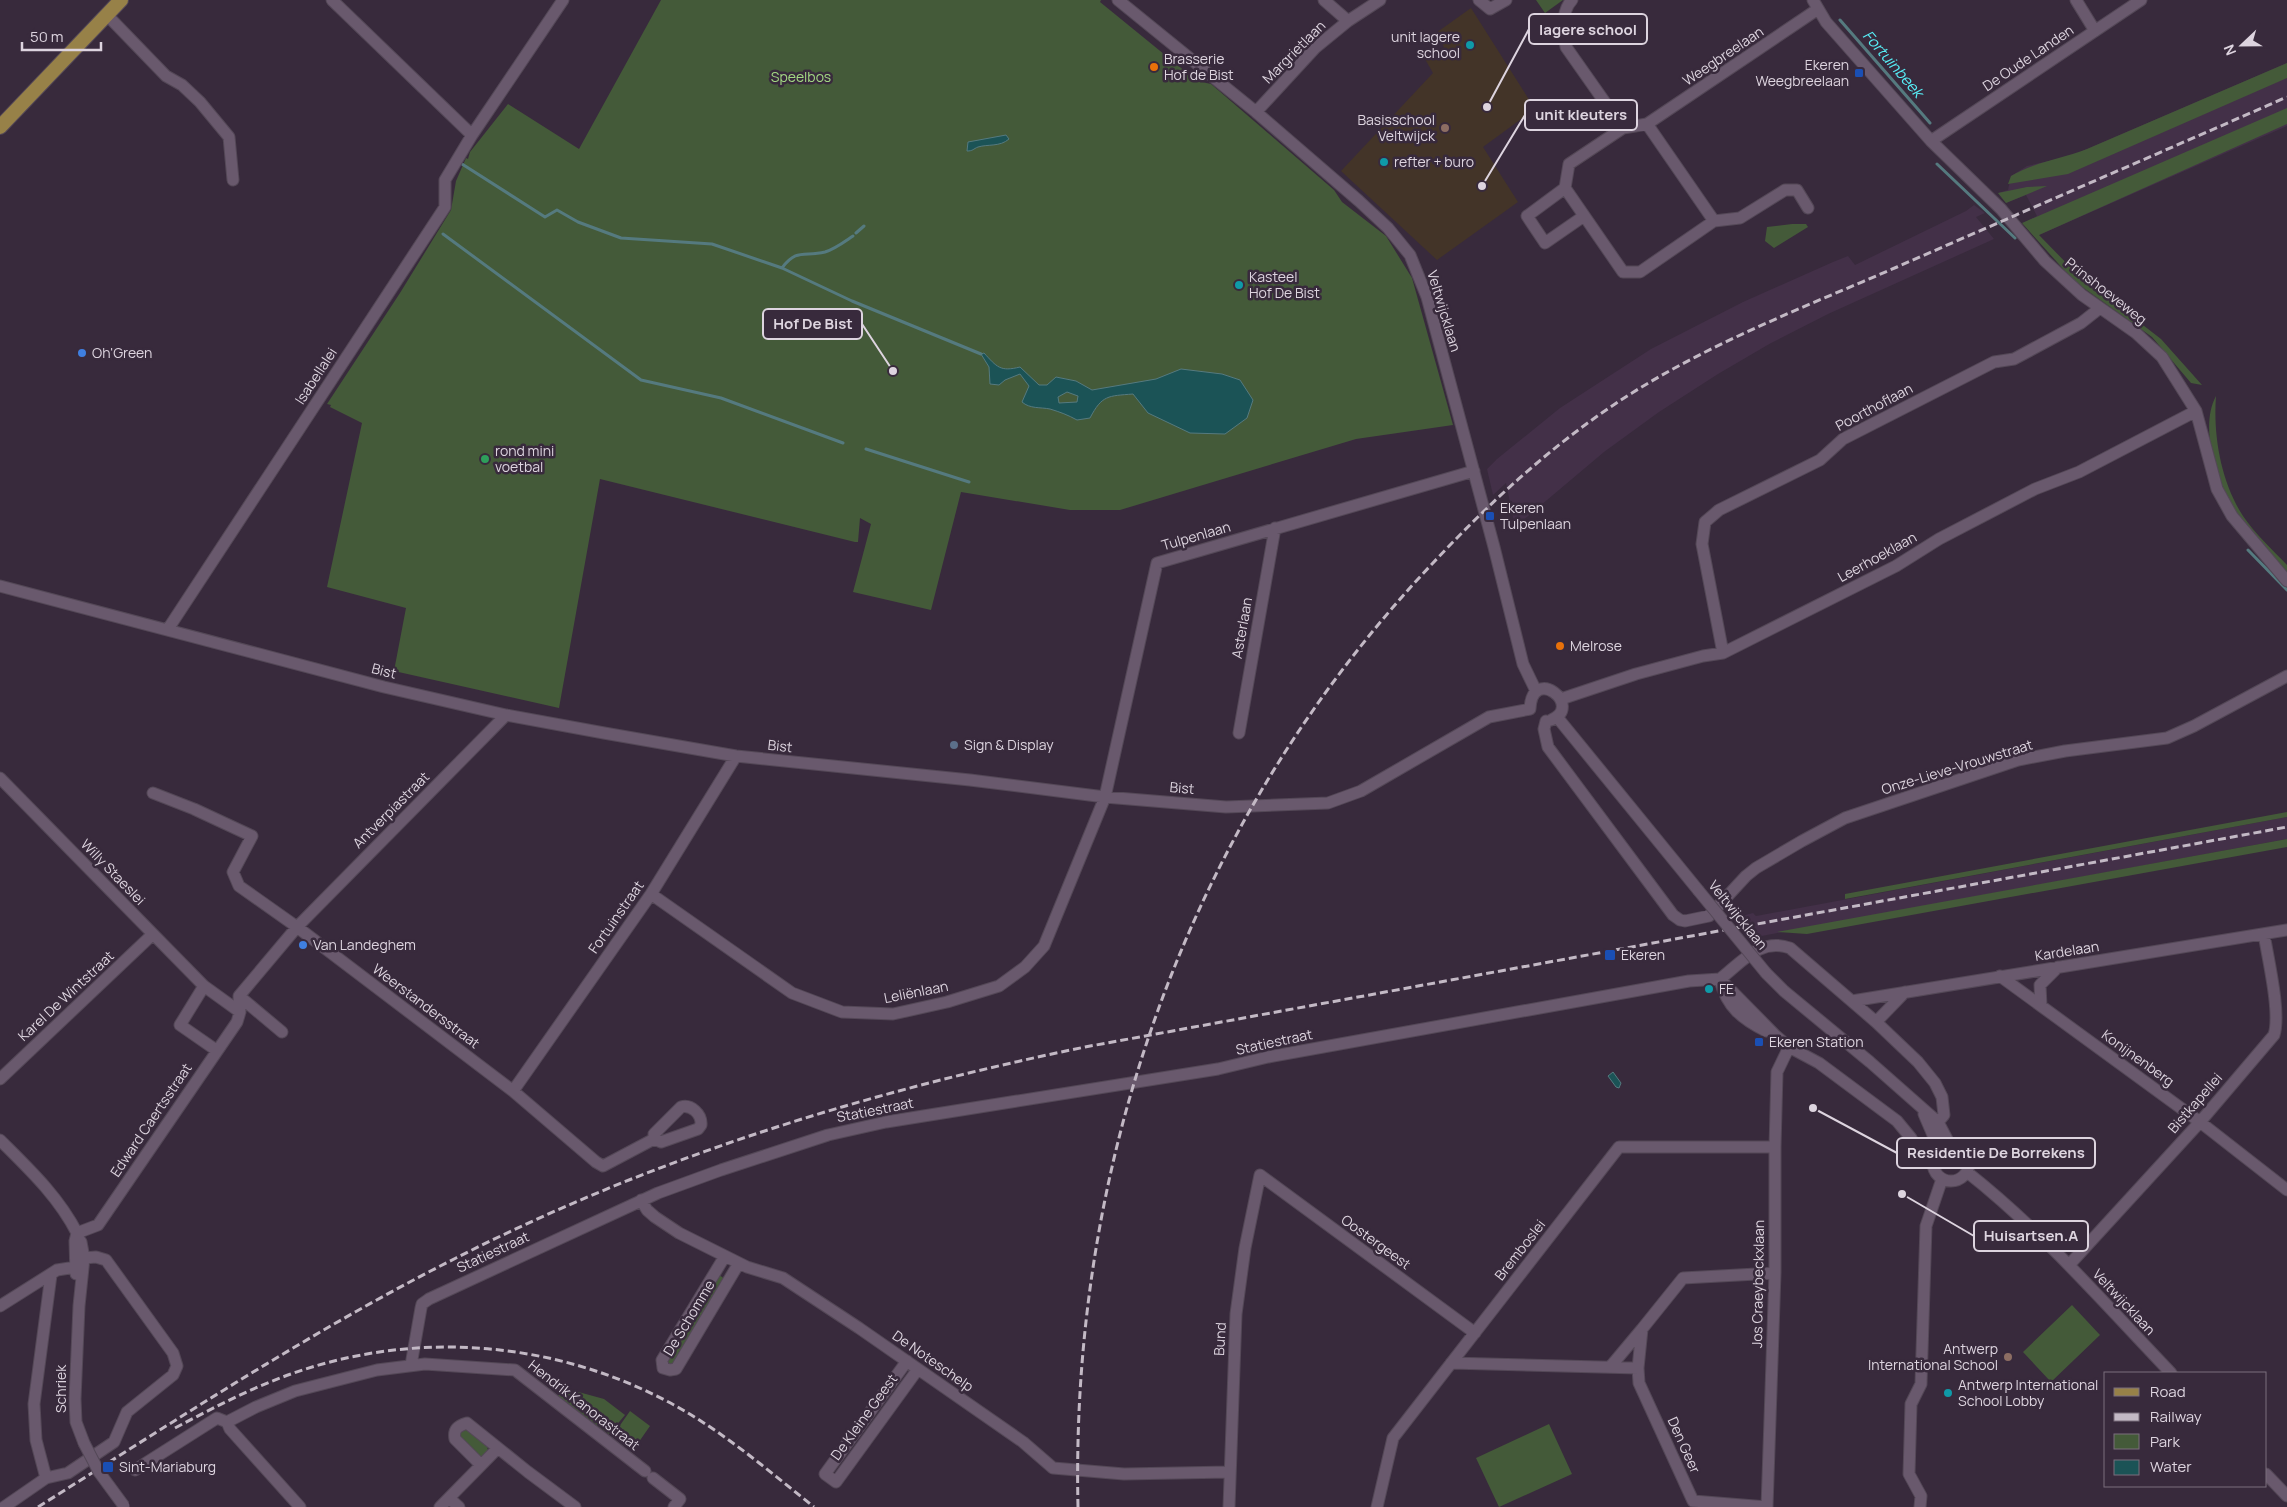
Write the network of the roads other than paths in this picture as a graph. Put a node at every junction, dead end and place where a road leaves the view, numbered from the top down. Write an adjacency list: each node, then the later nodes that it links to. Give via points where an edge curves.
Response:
1 (121, 0): 13 (main road)
2 (332, 0): 20 (street)
3 (563, 0): 20 (street, Isabellalei)
4 (1118, 0): 16 (street, Veltwijcklaan)
5 (1324, 0): 14 (street)
6 (1380, 0): 14 (street, Margrietlaan)
7 (1479, 0): 11 (street, via 1490,9)
8 (1572, 0): 19 (street, via 1566,6 1563,34 1566,47)
9 (2076, 0): 15 (street)
10 (2141, 0): 15 (street, De Oude Landen)
11 (1501, 3)
12 (1815, 7): 17 (street, Weegbreelaan); 21 (street, Prinshoeveweg)
13 (107, 15): 18 (main road); 22 (street, via 166,76 182,85 200,102 229,138)
14 (1348, 21): 16 (street, Margrietlaan, via 1315,48)
15 (2095, 30): 21 (street, De Oude Landen)
16 (1256, 112): 29 (street, Veltwijcklaan, via 1388,228 1410,255 1427,297)
17 (1647, 124): 19 (street, Weegbreelaan); 26 (street)
18 (0, 126)
19 (1622, 128): 23 (street, Weegbreelaan, via 1569,164)
20 (472, 135): 33 (street, Isabellalei, via 444,180 445,207)
21 (1931, 141): 27 (street, Prinshoeveweg, via 2001,209 2046,262)
22 (232, 180)
23 (1565, 188): 25 (street); 25 (street, via 1527,216 1545,243)
24 (1808, 208): 26 (street, via 1797,190 1785,190 1740,218)
25 (1584, 216): 26 (street, via 1623,272 1640,272)
26 (1714, 221)
27 (2100, 308): 28 (street, Prinshoeveweg, via 2136,333 2162,357); 34 (street, Poorthoflaan, via 2080,323 2014,359 1994,362 1843,439 1820,460 1719,510 1705,522 1702,544)
28 (2196, 411): 31 (street, Prinshoeveweg, via 2211,473 2224,504); 34 (street, Leerhoeklaan, via 1939,539 1896,566)
29 (1474, 471): 30 (street, Tulpenlaan); 36 (street, Veltwijcklaan, via 1523,664)
30 (1275, 528): 42 (street, Asterlaan); 46 (street, Tulpenlaan, via 1157,563)
31 (2287, 581)
32 (0, 586): 33 (street, Bist)
33 (168, 629): 39 (street, Bist, via 384,687)
34 (1723, 653): 37 (street, Leerhoeklaan, via 1636,674)
35 (2287, 676): 41 (street, Onze-Lieve-Vrouwstraat, via 2167,738 2018,760 1845,818 1756,868 1709,916 1685,921 1673,914 1548,747 1544,729)
36 (1536, 691): 37 (street, via 1546,688 1555,691); 38 (street, via 1530,699)
37 (1561, 699): 40 (street, via 1562,709)
38 (1530, 709): 41 (street, via 1536,718); 46 (street, Bist, via 1489,717 1361,791 1328,803 1226,807)
39 (506, 715): 43 (street, Bist); 48 (street, Antverpiastraat)
40 (1557, 717): 41 (street); 67 (street, Veltwijcklaan, bridge, via 1766,973)
41 (1546, 722)
42 (1239, 732)
43 (736, 756): 46 (street, Bist); 47 (street, Fortuinstraat)
44 (0, 778): 50 (street, Willy Staeslei)
45 (153, 793): 48 (street, Weerstandersstraat, via 252,836 232,872 239,886)
46 (1105, 797): 47 (street, Leliënlaan, via 1044,946 1025,967 999,986 893,1014 842,1012 792,992)
47 (651, 894): 66 (street, Fortuinstraat)
48 (297, 927): 57 (street, Antverpiastraat); 66 (street, Weerstandersstraat)
49 (2287, 930): 51 (street, Kardelaan)
50 (153, 934): 55 (street, Willy Staeslei); 65 (street, Karel De Wintstraat)
51 (2264, 934): 52 (street, Kardelaan); 69 (street, Bistkapellei, via 2277,1027 2274,1035)
52 (2058, 967): 53 (street, Kardelaan); 59 (street, via 2040,985)
53 (2000, 976): 56 (street, Kardelaan); 59 (street, Konijnenberg)
54 (1720, 979): 58 (street, via 1757,950 1775,944 1797,952); 63 (street, via 1724,995 1739,1015); 79 (street, Statiestraat, via 1690,981 1268,1057 1218,1069 855,1128 722,1170)
55 (204, 986): 60 (street, Willy Staeslei); 64 (street, via 180,1025)
56 (1905, 992): 58 (street, Kardelaan); 61 (street)
57 (239, 996): 60 (street); 62 (street)
58 (1852, 1001): 61 (street)
59 (2041, 1006): 69 (street, Konijnenberg)
60 (240, 1012): 64 (street, Edward Caertsstraat)
61 (1876, 1022): 68 (street, via 1935,1083 1942,1097 1944,1115)
62 (282, 1032)
63 (1789, 1047): 72 (street, Jos Craeybeckxlaan, via 1777,1072); 74 (street, via 1819,1063 1897,1121 1918,1152)
64 (216, 1050): 80 (street, Edward Caertsstraat, via 98,1225)
65 (0, 1079)
66 (514, 1091): 70 (street, Weerstandersstraat, via 604,1166)
67 (1921, 1107): 68 (street, Veltwijcklaan); 73 (street, Veltwijcklaan)
68 (1938, 1122): 73 (street, Veltwijcklaan)
69 (2200, 1122): 78 (street, Konijnenberg); 84 (street, Bistkapellei)
70 (654, 1139)
71 (0, 1140): 80 (street, Schriek, via 51,1193)
72 (1775, 1147): 85 (street, Jos Craeybeckxlaan); 89 (street, Bremboslei, via 1619,1147)
73 (1944, 1147): 74 (street); 75 (street, Veltwijcklaan, via 1959,1147 1965,1152 1969,1166)
74 (1933, 1160): 77 (street, via 1935,1173)
75 (1967, 1172): 77 (street, via 1954,1182); 84 (street, Veltwijcklaan)
76 (1260, 1175): 89 (street, Oostergeest); 101 (street, Bund, via 1236,1314)
77 (1942, 1180): 116 (street, via 1926,1226 1920,1384 1911,1404 1909,1474 1920,1496)
78 (2287, 1190)
79 (641, 1200): 81 (street, De Noteschelp, via 655,1217); 92 (street, Statiestraat, via 422,1304)
80 (77, 1235): 82 (street, Schriek, via 81,1242)
81 (725, 1256): 83 (street, De Noteschelp); 83 (street, De Schomme, via 662,1360 666,1370 676,1369)
82 (80, 1263): 86 (street, via 57,1270); 103 (street, via 96,1257 106,1260 173,1353 177,1366 173,1375 127,1412 114,1442 68,1473); 106 (street, Schriek, bridge, via 76,1422 99,1472)
83 (739, 1263): 90 (street, De Noteschelp, via 783,1278)
84 (2069, 1265): 96 (street, Veltwijcklaan)
85 (1775, 1273): 88 (street, via 1683,1278); 115 (street, Jos Craeybeckxlaan)
86 (51, 1276): 87 (street); 103 (street, via 34,1404 36,1440)
87 (0, 1306)
88 (1642, 1329): 93 (street); 94 (street, Den Geer)
89 (1475, 1333): 91 (street, Bremboslei)
90 (907, 1361): 95 (street, De Noteschelp); 95 (street, De Kleine Geest, via 825,1474 836,1482)
91 (1451, 1363): 93 (street); 114 (street, Bremboslei, via 1393,1438)
92 (412, 1364): 97 (street, via 319,1383); 112 (street, Hendrik Kanorastraat, via 515,1370 680,1500)
93 (1611, 1366): 94 (street)
94 (1638, 1368): 115 (street, Den Geer, via 1639,1383 1693,1501)
95 (918, 1369): 101 (street, De Noteschelp, via 1023,1442 1053,1468 1124,1474)
96 (2170, 1372)
97 (227, 1422): 100 (street, via 217,1418); 108 (street)
98 (498, 1448): 99 (street); 99 (street, via 467,1423 456,1428 455,1439); 111 (street)
99 (481, 1465): 105 (street)
100 (135, 1470)
101 (1229, 1472): 113 (street, Bund)
102 (2267, 1475): 104 (street)
103 (46, 1478): 107 (street)
104 (2287, 1496)
105 (449, 1498): 109 (street); 110 (street)
106 (125, 1506)
107 (4, 1507)
108 (300, 1507)
109 (440, 1507)
110 (460, 1507)
111 (575, 1507)
112 (674, 1507)
113 (1229, 1507)
114 (1377, 1507)
115 (1767, 1507)
116 (1920, 1507)

